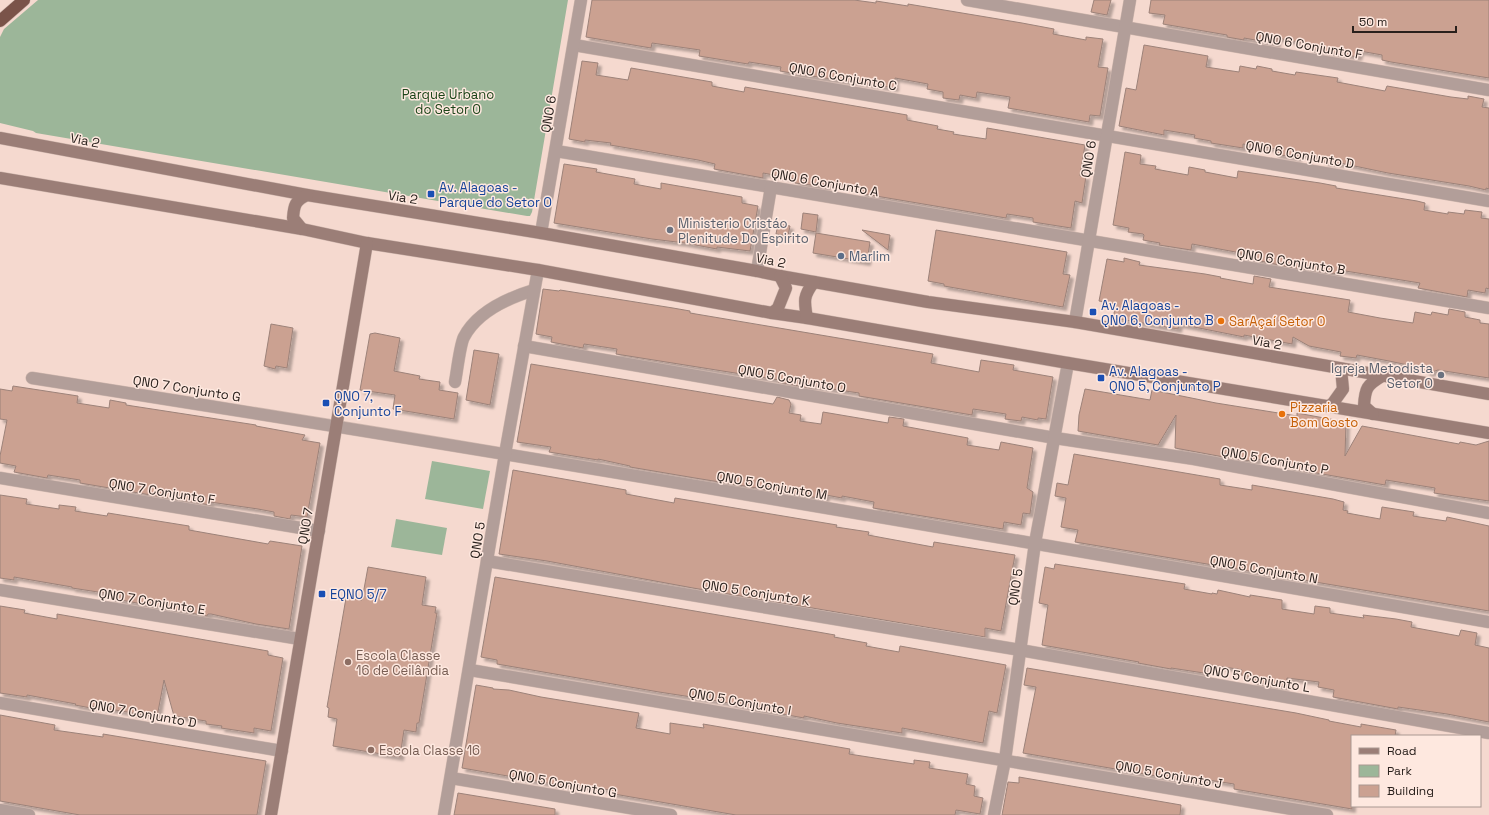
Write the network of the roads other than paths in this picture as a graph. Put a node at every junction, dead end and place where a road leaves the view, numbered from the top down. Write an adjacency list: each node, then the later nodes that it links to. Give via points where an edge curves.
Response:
1 (24, 0): 5 (highway)
2 (581, 0): 7 (street, QNO 6)
3 (967, 0): 6 (street, QNO 6 Conjunto F)
4 (1130, 0): 6 (street, QNO 6)
5 (0, 21)
6 (1125, 27): 8 (street, QNO 6 Conjunto F); 9 (street, QNO 6)
7 (574, 45): 9 (street, QNO 6 Conjunto C); 11 (street, QNO 6)
8 (1489, 90)
9 (1107, 135): 15 (street, QNO 6 Conjunto D); 18 (street, QNO 6)
10 (0, 138): 14 (main road, Via 2)
11 (556, 151): 13 (street, QNO 6 Conjunto A); 17 (street, QNO 6)
12 (0, 178): 16 (main road)
13 (771, 186): 18 (street, QNO 6 Conjunto A); 21 (street)
14 (307, 195): 16 (main road, via 298,200 294,208 293,218); 17 (main road, Via 2)
15 (1489, 201)
16 (302, 229): 19 (main road)
17 (541, 233): 21 (main road, Via 2)
18 (1089, 241): 25 (street, QNO 6 Conjunto B); 28 (street, QNO 6)
19 (367, 243): 20 (main road); 38 (main road, QNO 7)
20 (538, 270): 24 (street, QNO 5); 26 (main road)
21 (757, 271): 22 (main road, Via 2)
22 (780, 276): 23 (main road, Via 2); 26 (main road, via 786,288 778,308)
23 (814, 282): 27 (main road, via 804,300); 28 (main road, Via 2, via 928,302)
24 (534, 290): 29 (street, QNO 5); 34 (street, via 514,296 478,319 463,338)
25 (1489, 308)
26 (772, 313): 27 (main road)
27 (807, 318): 30 (main road)
28 (1075, 322): 31 (main road, Via 2)
29 (524, 346): 40 (street, QNO 5 Conjunto O); 41 (street, QNO 5)
30 (1068, 363): 36 (main road); 40 (street, QNO 5)
31 (1341, 368): 32 (main road, Via 2); 36 (main road, via 1343,388 1334,403)
32 (1382, 376): 35 (main road, Via 2); 37 (main road, via 1371,382 1365,392 1364,406)
33 (32, 378): 38 (street, QNO 7 Conjunto G)
34 (455, 382)
35 (1489, 394)
36 (1329, 406): 37 (main road)
37 (1373, 414): 39 (main road)
38 (336, 425): 41 (street); 44 (main road, QNO 7)
39 (1489, 433)
40 (1055, 438): 43 (street, QNO 5 Conjunto P, via 1194,459); 45 (street, QNO 5)
41 (505, 454): 45 (street, QNO 5 Conjunto M); 46 (street, QNO 5)
42 (0, 478): 44 (street, QNO 7 Conjunto F)
43 (1489, 513)
44 (319, 531): 49 (main road, QNO 7)
45 (1035, 543): 48 (street, QNO 5 Conjunto N); 50 (street, QNO 5)
46 (487, 561): 50 (street, QNO 5 Conjunto K); 51 (street, QNO 5)
47 (0, 590): 49 (street, QNO 7 Conjunto E)
48 (1489, 622)
49 (300, 639): 54 (main road, QNO 7)
50 (1020, 650): 53 (street, QNO 5 Conjunto L); 55 (street, QNO 5)
51 (470, 670): 55 (street, QNO 5 Conjunto I); 56 (street, QNO 5)
52 (0, 703): 54 (street, QNO 7 Conjunto D)
53 (1489, 733)
54 (282, 751): 59 (main road, QNO 7)
55 (1005, 760): 62 (street, QNO 5); 63 (street, QNO 5 Conjunto J)
56 (451, 778): 60 (street, QNO 5); 61 (street, QNO 5 Conjunto G)
57 (0, 810): 58 (street)
58 (28, 815)
59 (271, 815)
60 (444, 815)
61 (670, 815)
62 (994, 815)
63 (1327, 815)

